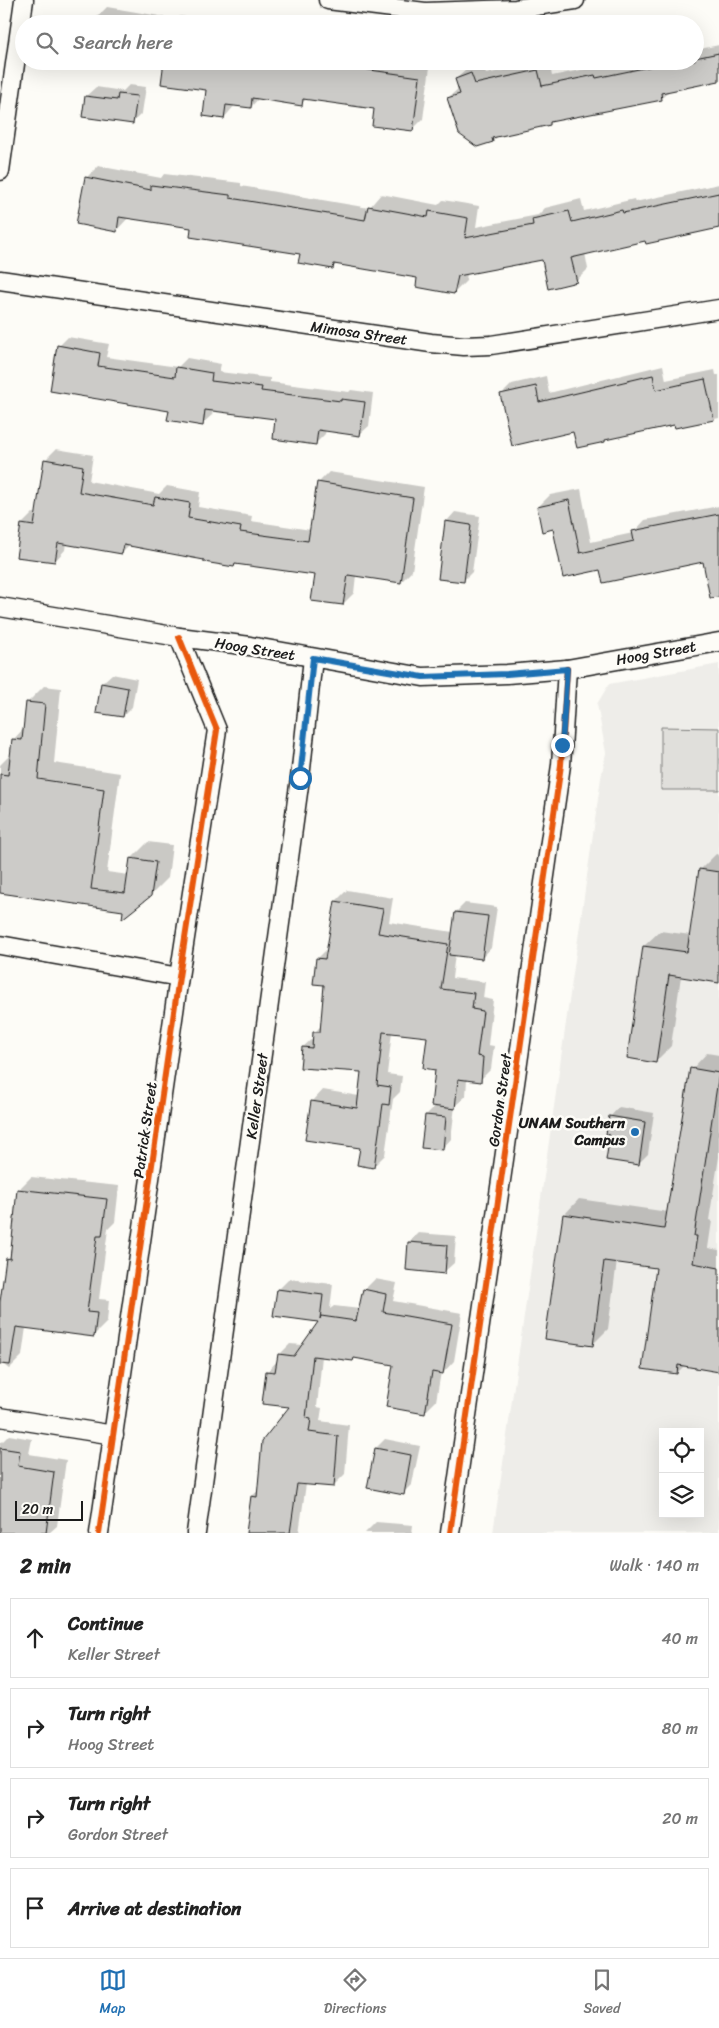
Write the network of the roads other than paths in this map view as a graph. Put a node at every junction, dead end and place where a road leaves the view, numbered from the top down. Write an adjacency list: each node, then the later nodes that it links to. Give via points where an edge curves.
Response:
1 (24, 0): 4 (street)
2 (328, 0): 3 (street, via 425,12 516,9)
3 (575, 0)
4 (22, 15)
5 (15, 64): 6 (street)
6 (0, 171)
7 (0, 280): 8 (street, Mimosa Street, via 431,344 464,346)
8 (719, 309)
9 (0, 607): 10 (street, Hoog Street)
10 (179, 637): 12 (street, Hoog Street); 15 (street, Patrick Street, via 217,730)
11 (719, 642): 13 (street, Hoog Street)
12 (313, 658): 13 (street, Hoog Street, via 423,677); 19 (street, Keller Street, via 300,778)
13 (567, 669): 20 (street, Gordon Street, via 560,765)
14 (0, 945): 15 (street)
15 (179, 977): 17 (street, Patrick Street)
16 (0, 1417): 17 (street)
17 (114, 1435): 18 (street, Patrick Street)
18 (99, 1533)
19 (196, 1533)
20 (450, 1533)

